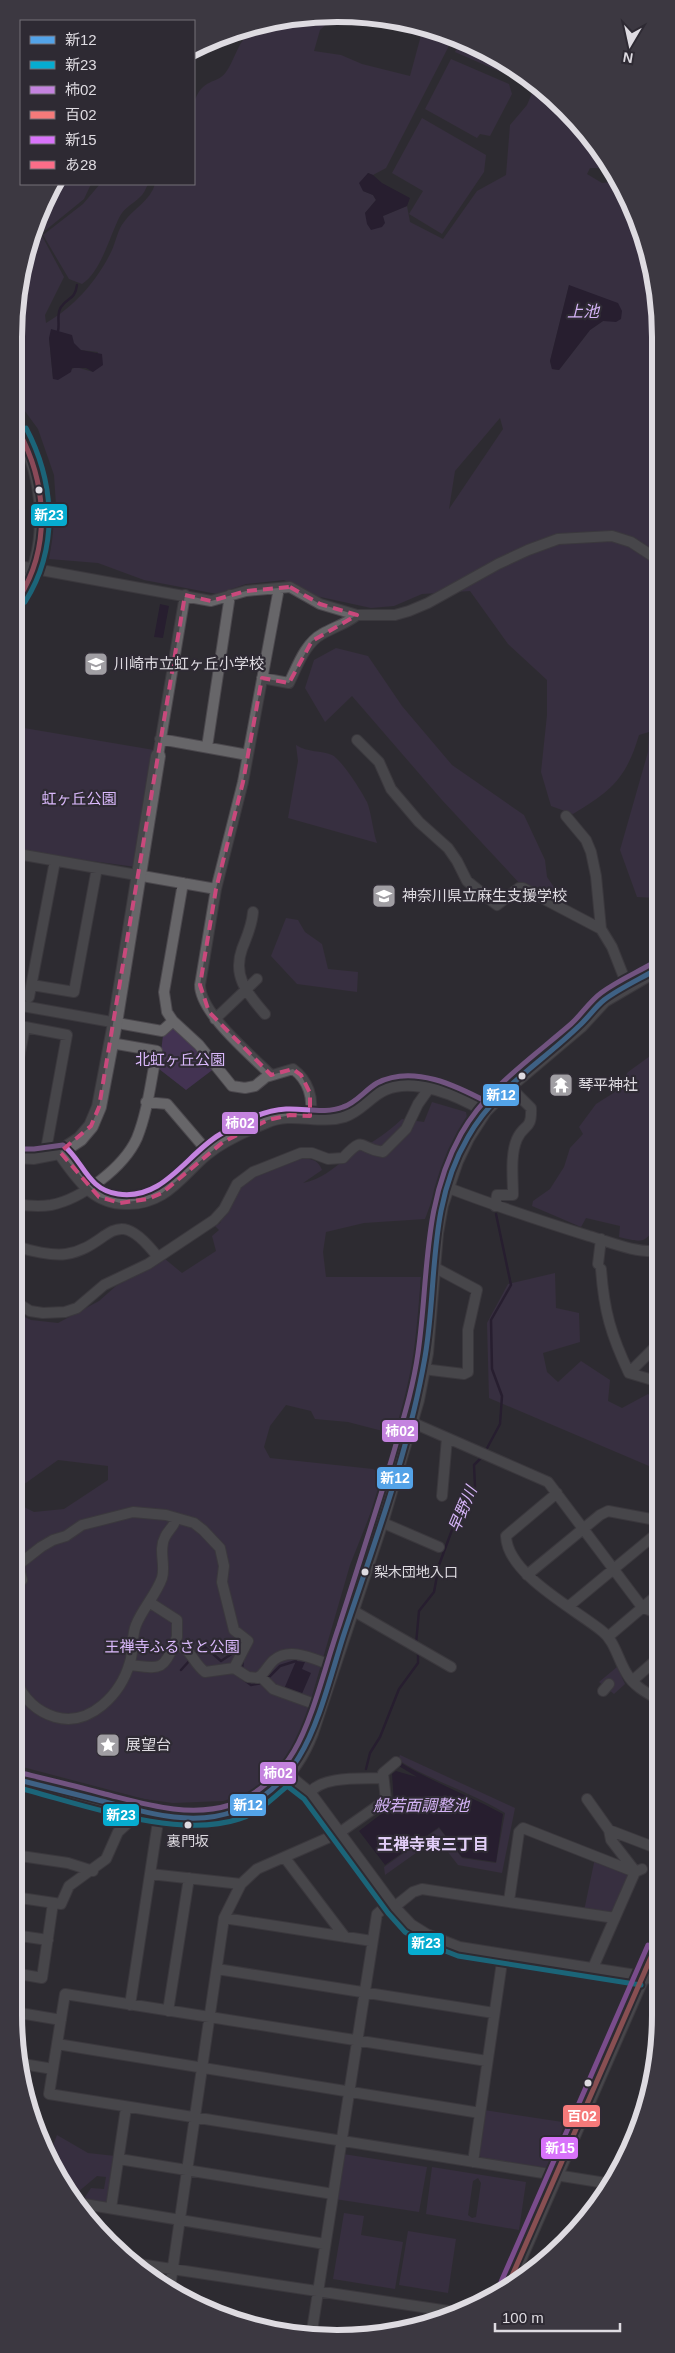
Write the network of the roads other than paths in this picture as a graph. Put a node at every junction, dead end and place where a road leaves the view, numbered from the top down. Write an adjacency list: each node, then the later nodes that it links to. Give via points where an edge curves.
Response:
1 (22, 437): 4 (street, via 36,466 42,493)
2 (652, 556): 9 (street, via 631,542 612,536 558,539 498,564 409,611 388,616)
3 (22, 566): 4 (street)
4 (35, 568): 6 (street); 7 (street)
5 (279, 588): 8 (street); 9 (street, via 290,587 320,604); 10 (street)
6 (22, 592)
7 (185, 595): 8 (street, via 211,601); 11 (street)
8 (230, 595): 13 (street)
9 (357, 615): 10 (street, via 312,641 288,683)
10 (262, 678): 14 (street)
11 (160, 739): 13 (street); 15 (street)
12 (357, 740): 24 (street, via 379,762 391,790 448,848 467,881 497,905 519,888 524,888)
13 (207, 747): 14 (street)
14 (248, 754): 22 (street)
15 (158, 756): 20 (street)
16 (566, 816): 24 (street, via 586,840 591,852)
17 (22, 855): 18 (street)
18 (55, 861): 19 (street); 27 (street)
19 (97, 868): 20 (street); 27 (street, via 74,992)
20 (139, 876): 21 (street); 35 (street)
21 (183, 883): 22 (street); 34 (street, via 164,992 164,1002)
22 (216, 889): 33 (street, via 200,985 204,1004)
23 (252, 912): 29 (street, via 252,924 239,960 239,976)
24 (601, 929): 28 (street)
25 (652, 976): 28 (street)
26 (257, 979): 29 (street)
27 (32, 985): 30 (street)
28 (627, 985): 39 (street, via 604,1000 580,1026)
29 (245, 990): 32 (street); 33 (street)
30 (29, 997)
31 (22, 1005): 35 (street)
32 (265, 1014)
33 (215, 1019): 38 (street)
34 (173, 1021): 35 (street, via 162,1030); 38 (street, via 199,1044 232,1086 255,1086)
35 (115, 1023): 37 (street)
36 (22, 1042): 47 (street, via 25,1027 68,1035)
37 (112, 1043): 41 (street, via 157,1051); 44 (street, via 99,1107 91,1126 80,1139)
38 (271, 1076): 43 (street, via 293,1069 301,1075 310,1093)
39 (509, 1086): 42 (street); 51 (street, via 530,1108 531,1120 517,1138 513,1195 497,1195)
40 (430, 1087): 42 (street); 43 (street, via 403,1083 384,1088 348,1114); 55 (street, via 406,1129 383,1152 360,1143 355,1144 343,1158 328,1159 312,1152 301,1153 253,1172 237,1184 224,1209 214,1220)
41 (146, 1102): 45 (street, via 167,1104); 49 (street, via 141,1127 132,1146 112,1170)
42 (485, 1110): 48 (street, via 467,1138)
43 (310, 1116): 45 (street, via 290,1114 268,1120)
44 (60, 1152): 47 (street); 49 (street)
45 (208, 1152): 49 (street, via 162,1193 148,1200 120,1203 99,1197)
46 (22, 1156): 47 (street)
47 (45, 1156)
48 (446, 1187): 51 (street); 56 (street)
49 (88, 1189): 50 (street, via 52,1205)
50 (22, 1205)
51 (495, 1206): 52 (street)
52 (601, 1239): 54 (street); 60 (street, via 599,1266 603,1303 608,1326)
53 (22, 1247): 55 (street, via 66,1254 89,1245 110,1231 126,1230 144,1240)
54 (652, 1251)
55 (157, 1256): 57 (street, via 148,1264 104,1285 77,1308 43,1313)
56 (432, 1266): 59 (street); 59 (street, via 477,1290 468,1330 468,1372)
57 (22, 1306)
58 (652, 1350): 60 (street)
59 (423, 1369): 62 (street)
60 (629, 1373): 61 (street)
61 (652, 1380)
62 (411, 1422): 63 (street); 68 (street)
63 (447, 1438): 64 (street, via 548,1482); 65 (street)
64 (556, 1493): 69 (street); 74 (street, via 506,1536 506,1547)
65 (442, 1496)
66 (176, 1518): 72 (street, via 133,1512 82,1525 41,1547); 76 (street, via 165,1536 162,1577); 87 (street, via 194,1523 220,1548 224,1566 222,1582 234,1630 248,1641)
67 (652, 1519): 69 (street, via 608,1511)
68 (380, 1522): 71 (street); 79 (street)
69 (584, 1529): 73 (street); 74 (street)
70 (652, 1537): 73 (street)
71 (439, 1547)
72 (22, 1562)
73 (614, 1569): 77 (street); 78 (street)
74 (527, 1575): 77 (street)
75 (652, 1599): 78 (street)
76 (149, 1602): 82 (street, via 177,1620); 84 (street, via 134,1629)
77 (569, 1606): 81 (street)
78 (642, 1607): 80 (street); 81 (street)
79 (352, 1610): 85 (street); 86 (street)
80 (652, 1611)
81 (609, 1636): 89 (street)
82 (174, 1644): 84 (street, via 166,1662 160,1666); 87 (street, via 192,1655 198,1667 205,1672)
83 (652, 1664): 89 (street)
84 (129, 1665): 90 (street, via 110,1698 91,1714 77,1719 60,1718 35,1707)
85 (334, 1666): 88 (street, via 290,1653 276,1658); 92 (street)
86 (451, 1667)
87 (239, 1671): 88 (street)
88 (263, 1680): 92 (street, via 273,1690)
89 (632, 1681): 91 (street)
90 (22, 1693)
91 (652, 1695)
92 (320, 1706): 94 (street, via 305,1749)
93 (396, 1762): 95 (street, via 383,1772)
94 (287, 1776): 97 (street); 100 (street, via 251,1806 236,1813 199,1818)
95 (383, 1778): 97 (street, via 324,1782); 102 (street, via 386,1800)
96 (22, 1784): 99 (street)
97 (309, 1794): 102 (street)
98 (587, 1799): 101 (street)
99 (141, 1810): 100 (street); 107 (street, via 118,1832 106,1859)
100 (158, 1815): 108 (street)
101 (609, 1830): 103 (street); 106 (street, via 612,1840)
102 (339, 1833): 105 (street); 114 (street)
103 (652, 1846)
104 (22, 1856): 107 (street, via 68,1863)
105 (285, 1858): 110 (street, via 258,1869); 118 (street)
106 (639, 1870): 112 (street, via 523,1828 519,1832); 116 (street)
107 (93, 1871): 113 (street, via 69,1886 61,1904)
108 (150, 1874): 109 (street); 128 (street)
109 (189, 1878): 110 (street); 129 (street)
110 (242, 1884): 115 (street)
111 (22, 1899): 113 (street)
112 (508, 1901): 114 (street, via 422,1889); 116 (street)
113 (54, 1903): 119 (street)
114 (391, 1906): 120 (street, via 377,1914); 121 (street, via 410,1926 443,1944)
115 (224, 1918): 118 (street); 123 (street)
116 (615, 1918): 124 (street)
117 (22, 1936): 119 (street)
118 (345, 1937): 120 (street)
119 (48, 1940): 125 (street, via 42,1978)
120 (372, 1941): 127 (street)
121 (503, 1956): 124 (street); 131 (street)
122 (652, 1961): 126 (street)
123 (217, 1969): 127 (street); 132 (street)
124 (592, 1970): 126 (street)
125 (22, 1974)
126 (648, 1979): 148 (street)
127 (364, 1992): 131 (street); 134 (street)
128 (130, 2004): 129 (street); 133 (street, via 65,1994)
129 (168, 2011): 132 (street)
130 (22, 2013): 133 (street)
131 (494, 2013): 136 (street)
132 (210, 2017): 134 (street); 138 (street)
133 (61, 2020): 135 (street)
134 (357, 2041): 136 (street); 140 (street)
135 (57, 2044): 138 (street); 139 (street)
136 (487, 2061): 142 (street)
137 (27, 2065): 139 (street)
138 (202, 2068): 140 (street); 143 (street)
139 (53, 2069): 141 (street, via 49,2094)
140 (349, 2091): 142 (street); 144 (street)
141 (126, 2108): 143 (street); 145 (street)
142 (480, 2112): 146 (street)
143 (195, 2118): 144 (street); 147 (street)
144 (341, 2141): 146 (street); 150 (street)
145 (118, 2159): 147 (street); 152 (street)
146 (473, 2162): 148 (street)
147 (188, 2170): 150 (street); 153 (street)
148 (556, 2175): 149 (street); 157 (street)
149 (604, 2183)
150 (333, 2194): 154 (street)
151 (86, 2204): 152 (street)
152 (111, 2208): 153 (street)
153 (181, 2220): 154 (street); 156 (street)
154 (325, 2244): 159 (street)
155 (146, 2265): 156 (street)
156 (174, 2269): 158 (street); 159 (street)
157 (511, 2278)
158 (171, 2282)
159 (318, 2291): 160 (street); 163 (street)
160 (442, 2310): 161 (street); 162 (street)
161 (448, 2311)
162 (441, 2313)
163 (312, 2330)

